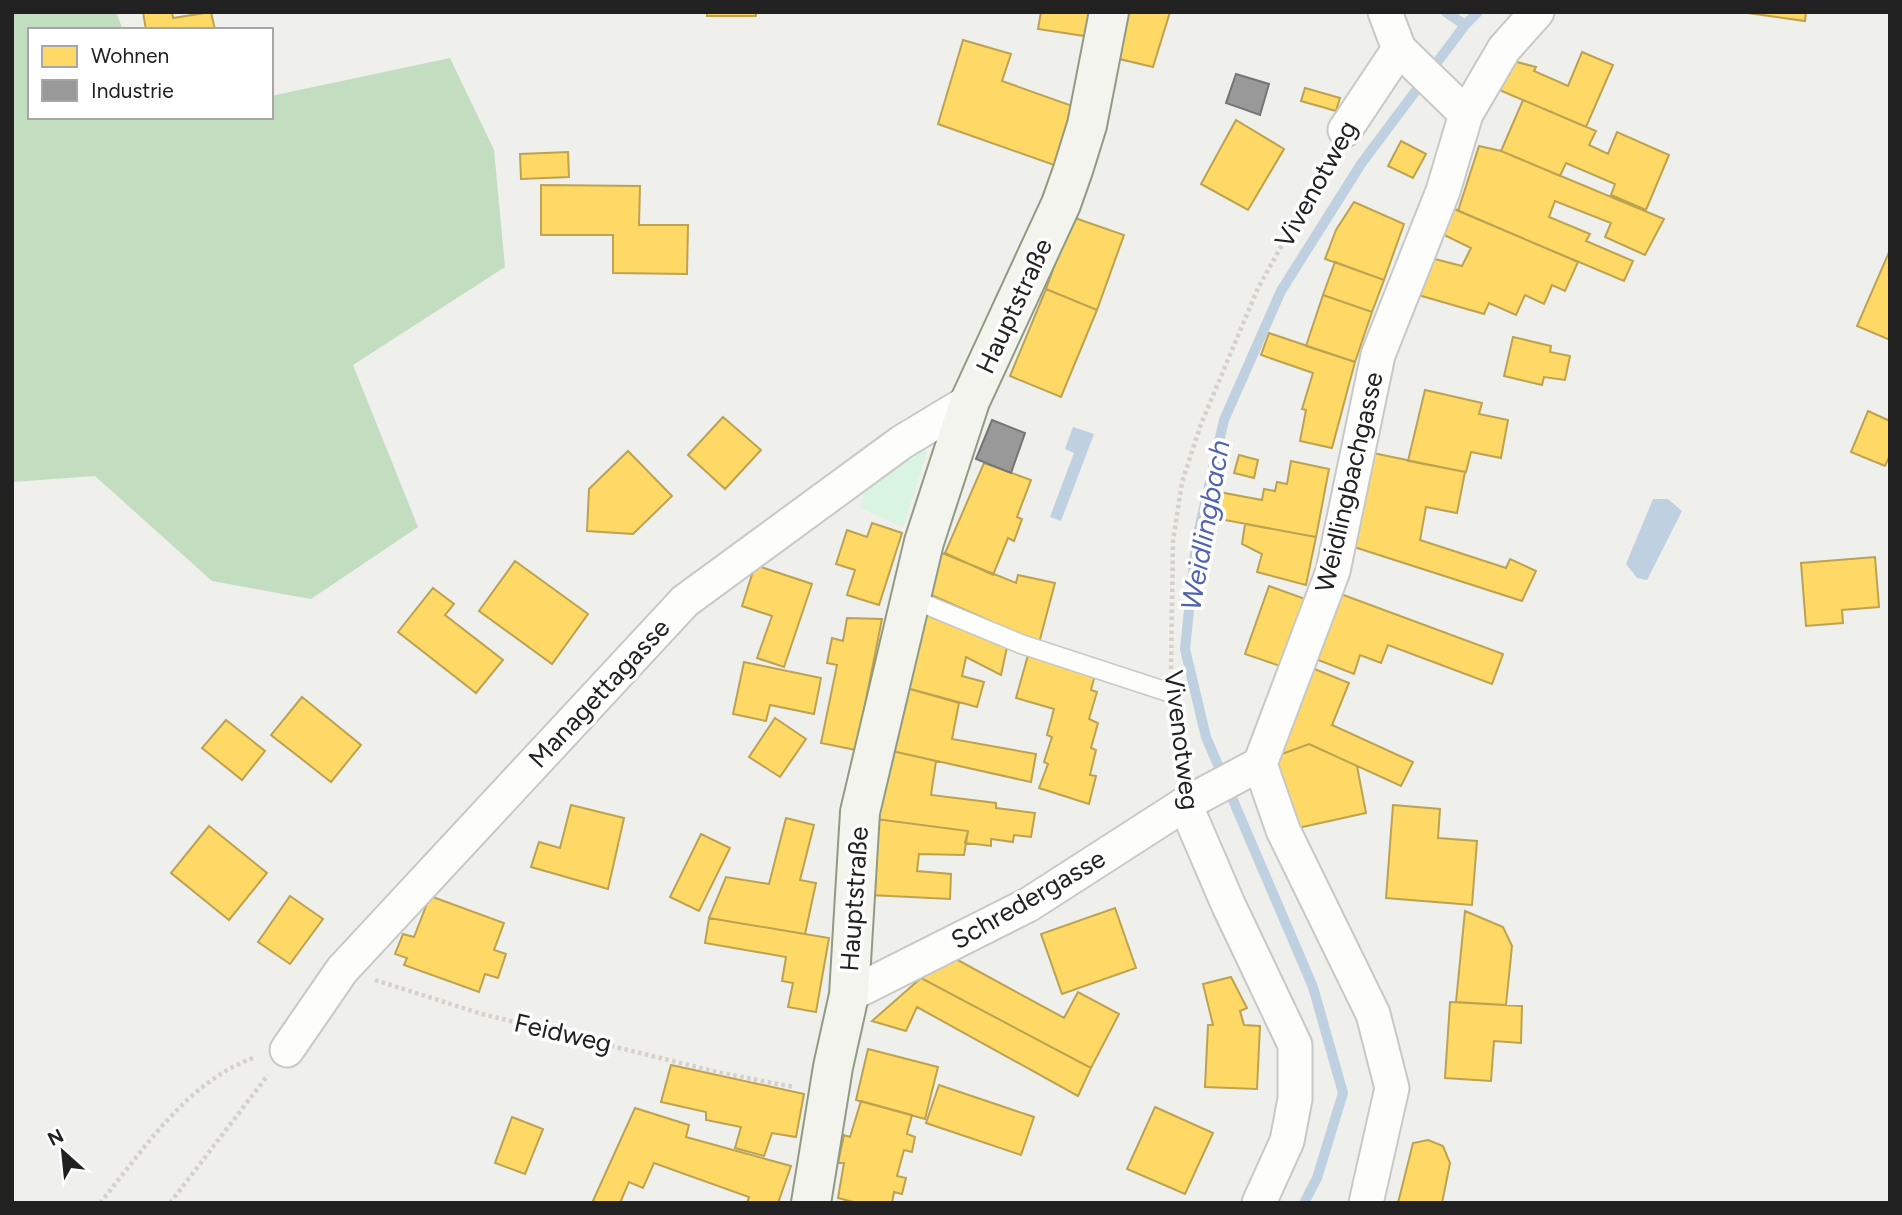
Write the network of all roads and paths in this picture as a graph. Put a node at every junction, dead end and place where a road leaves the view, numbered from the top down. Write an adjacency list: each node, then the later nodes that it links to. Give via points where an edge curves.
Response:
1 (1109, 12): 7 (main road, Hauptstraße, via 1087,125 1061,204)
2 (1385, 12): 4 (street)
3 (1537, 12): 5 (street, Weidlingbachgasse, via 1504,49)
4 (1406, 56): 5 (street); 6 (street, Vivenotweg)
5 (1466, 114): 10 (street, Weidlingbachgasse, via 1443,191 1378,355 1333,571)
6 (1345, 130): 9 (path, Vivenotweg, via 1258,288 1182,482 1173,541)
7 (970, 401): 8 (main road, Hauptstraße); 12 (street, Managettagasse, via 902,442 685,601)
8 (910, 598): 9 (lane, via 1021,644); 13 (main road, Hauptstraße, via 860,812)
9 (1171, 692): 11 (path, Vivenotweg)
10 (1249, 770): 11 (street, Schredergasse); 20 (street, via 1373,1014 1392,1088)
11 (1193, 799): 13 (street, Schredergasse, via 1028,905); 19 (street, Vivenotweg, via 1228,904 1295,1045 1295,1099 1287,1141)
12 (342, 970): 14 (street, Managettagasse); 15 (path, Feidweg, via 482,1014)
13 (849, 995): 18 (main road, Hauptstraße)
14 (287, 1050): 16 (path, via 231,1065 192,1096); 17 (path)
15 (786, 1086)
16 (100, 1203)
17 (170, 1203)
18 (811, 1203)
19 (1259, 1203)
20 (1366, 1203)

